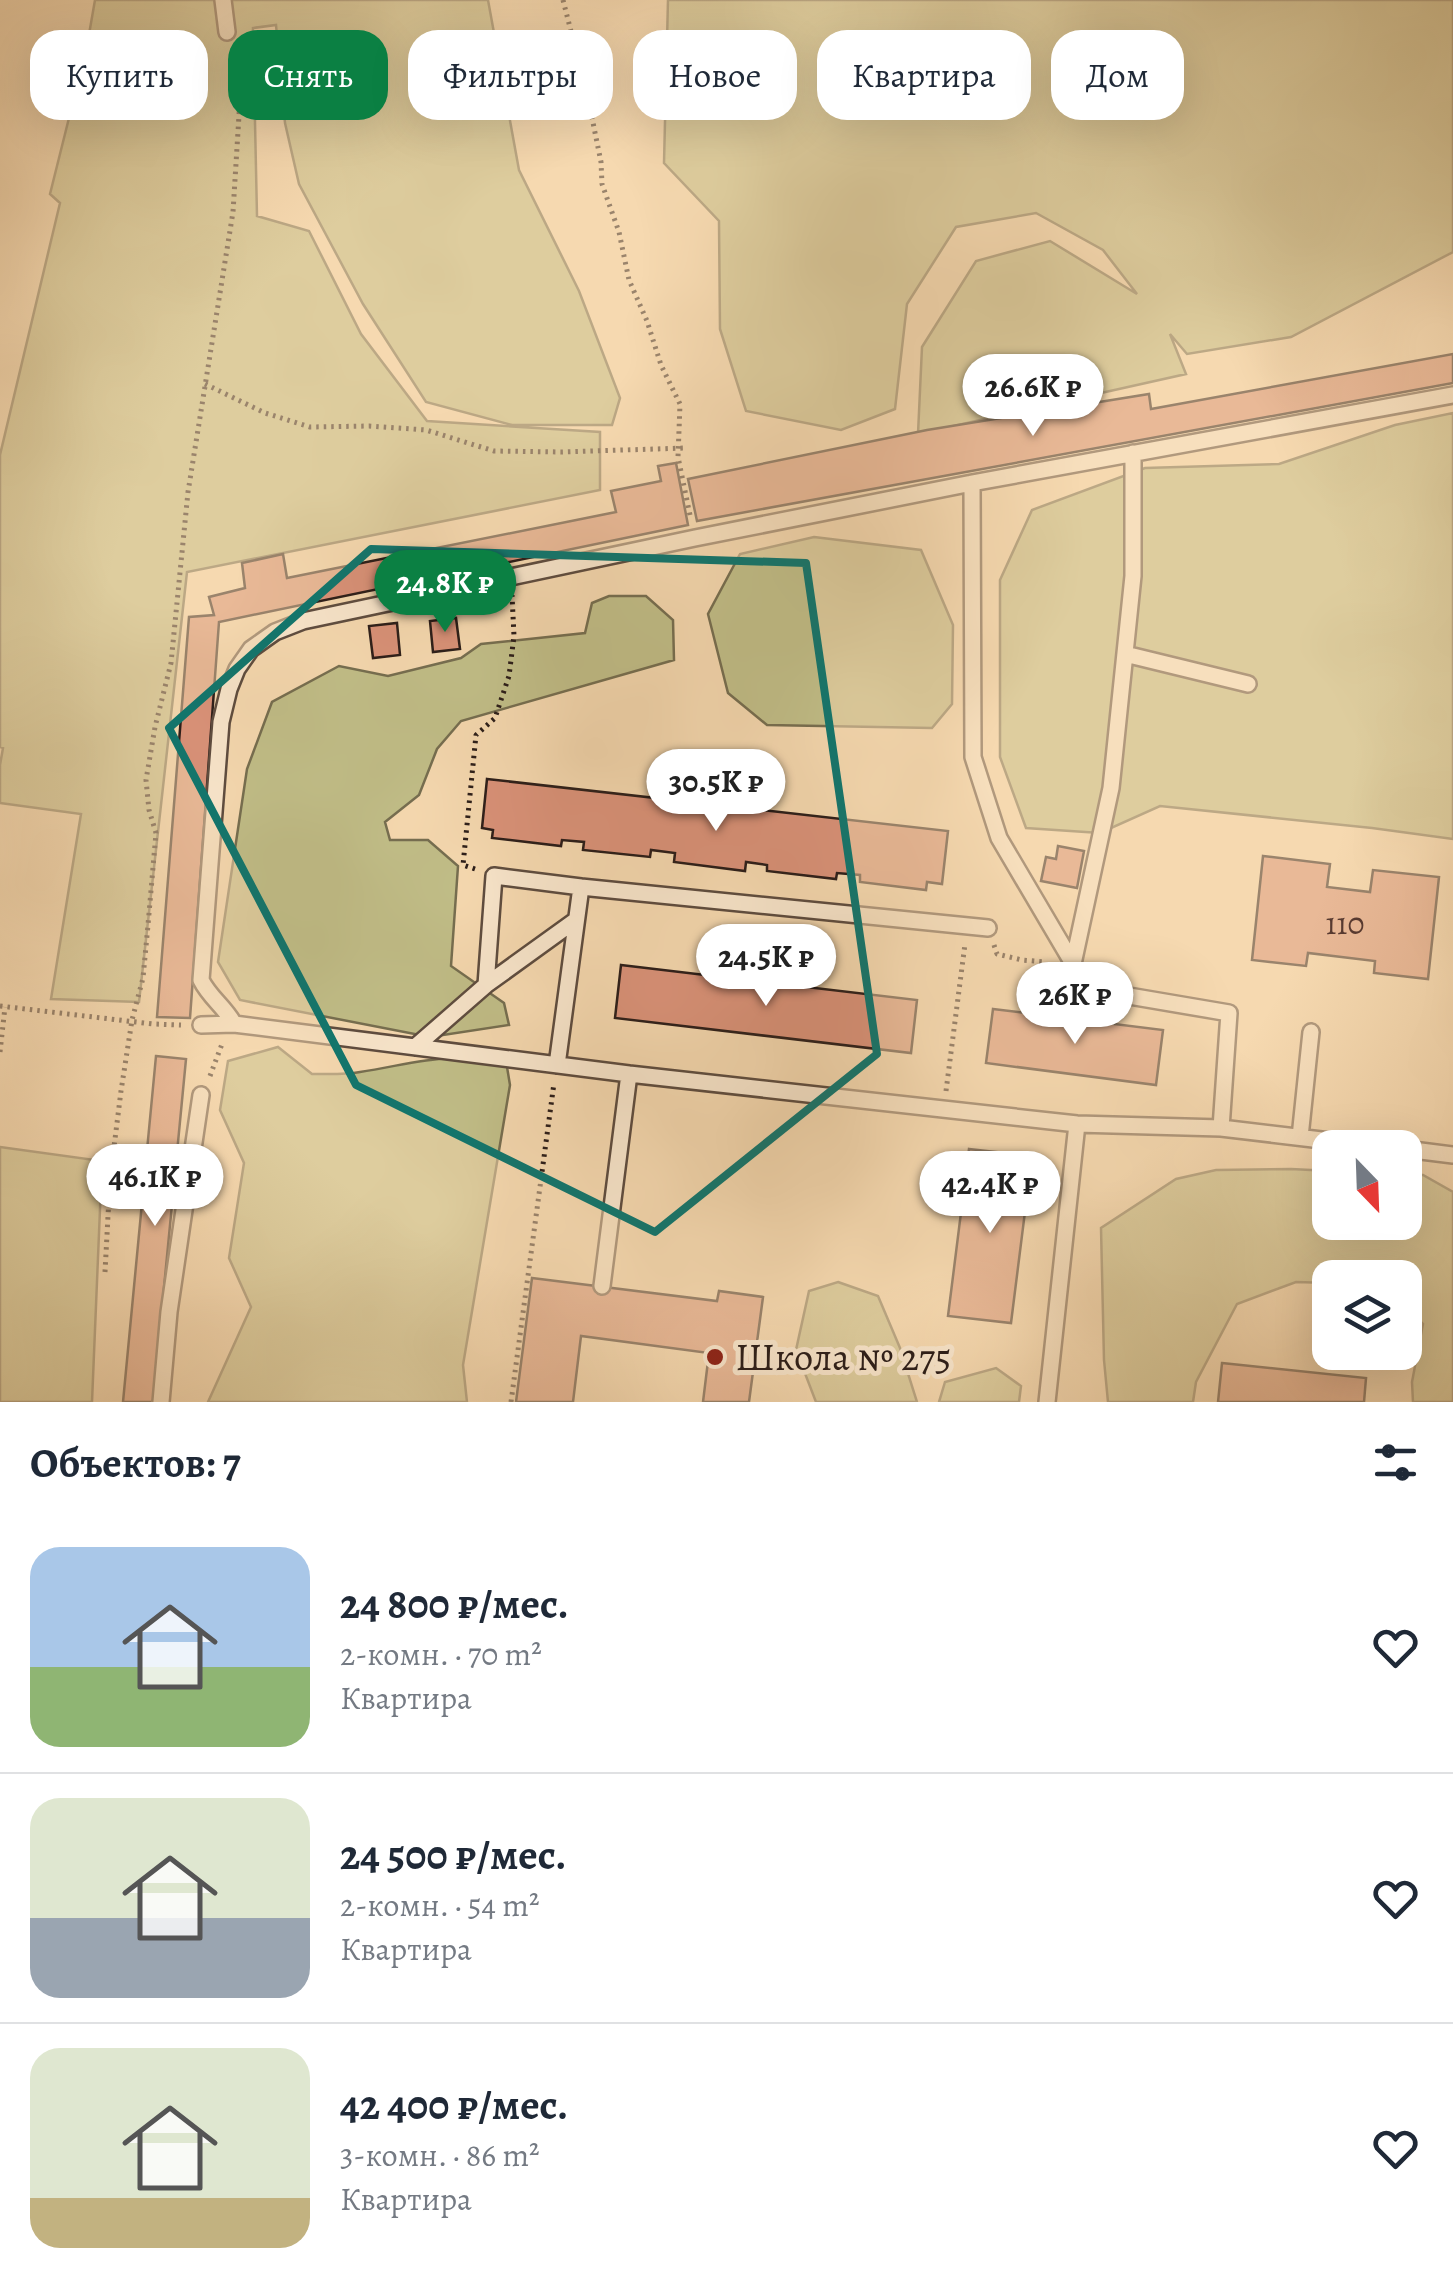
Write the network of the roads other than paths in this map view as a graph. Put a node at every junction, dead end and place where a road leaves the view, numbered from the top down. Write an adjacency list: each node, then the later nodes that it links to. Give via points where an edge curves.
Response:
1 (223, 0): 2 (lane)
2 (226, 32)
3 (1453, 395): 4 (lane)
4 (1133, 454): 5 (lane); 6 (lane, via 1134,576)
5 (972, 483): 11 (lane, via 973,756 999,838); 13 (lane, via 275,632 237,668 221,722 201,980)
6 (1125, 654): 7 (lane); 11 (lane, via 1111,788)
7 (1248, 684)
8 (581, 888): 9 (lane); 10 (lane); 12 (lane, via 494,876)
9 (576, 920): 12 (lane); 17 (lane)
10 (988, 928)
11 (1073, 964): 21 (lane, via 1088,989 1228,1012)
12 (486, 986): 16 (lane)
13 (234, 1024): 14 (lane); 16 (lane)
14 (201, 1026)
15 (1311, 1032): 22 (lane)
16 (415, 1047): 17 (lane)
17 (557, 1065): 18 (lane)
18 (629, 1074): 20 (lane); 26 (lane)
19 (200, 1095): 27 (lane)
20 (1077, 1124): 21 (lane); 28 (lane)
21 (1221, 1128): 22 (lane)
22 (1300, 1137): 23 (lane)
23 (1312, 1138)
24 (1422, 1151): 25 (lane)
25 (1453, 1155)
26 (602, 1286)
27 (161, 1402)
28 (1046, 1402)

